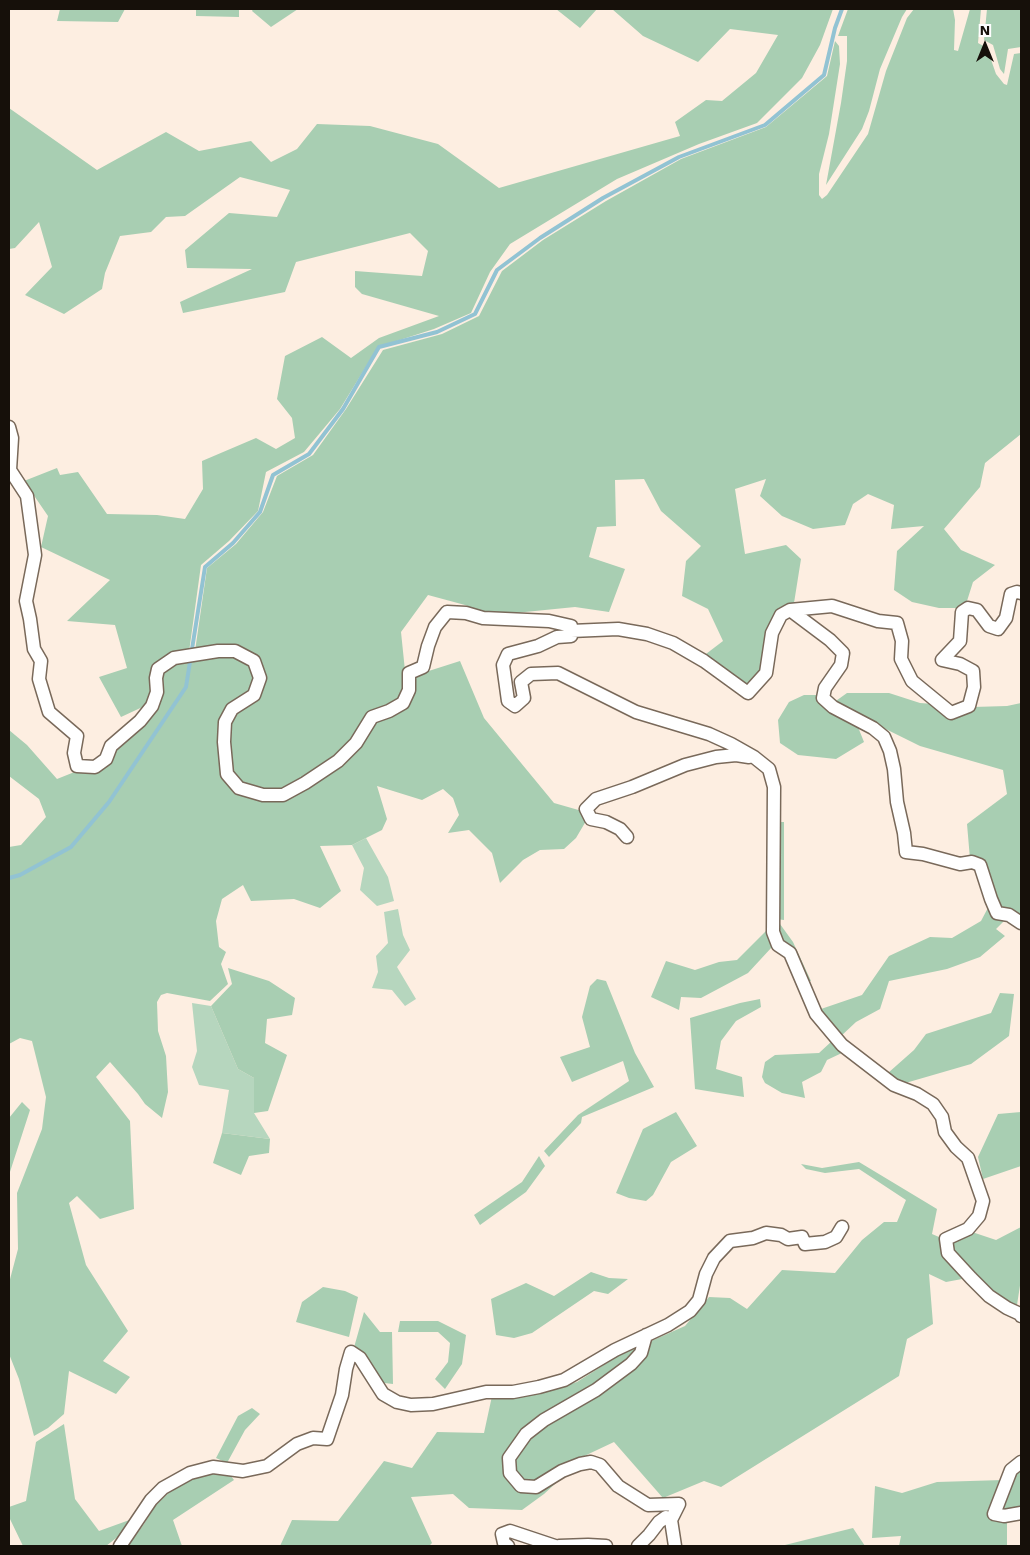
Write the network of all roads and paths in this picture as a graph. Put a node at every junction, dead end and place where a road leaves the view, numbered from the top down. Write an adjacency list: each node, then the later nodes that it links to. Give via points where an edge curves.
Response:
1 (9, 427): 4 (street, via 12,438 10,470 26,496 35,555 26,600 34,649 41,661 39,679 48,712 76,736 76,766 95,767 106,759 111,746 140,721 152,706 157,692 158,669 174,658 235,651 254,661 260,678 254,695 232,709 225,722 227,774 239,788 262,795 283,795 338,761 356,743 372,718 403,703 409,690 409,673 423,667 436,627 447,612 482,618 549,620 571,626)
2 (1021, 593): 3 (street, via 1011,594 1006,618 998,629 989,626 977,610 968,608 962,612 960,642 942,660 973,671 974,687 969,706 951,714 912,681 902,659 897,623 832,606)
3 (790, 610): 4 (street, via 781,615 772,633 766,672 748,693 704,660 673,643 618,629); 7 (street, via 843,652 841,665 825,688 823,698 884,737 894,769 896,802 906,852 980,865 997,913 1009,915)
4 (571, 631): 5 (street, via 571,636 557,637 508,654 503,665 508,701 515,706 524,698 520,682 531,674 558,672 636,712 710,734)
5 (754, 757): 6 (street, via 716,756 685,765 596,799 586,808 591,819 620,828); 9 (street, via 769,769 774,787 772,932 778,944 790,953 816,1014 842,1044 894,1084 933,1104 942,1117 946,1132 968,1158 984,1202 979,1216 968,1229 946,1239 948,1253 989,1296)
6 (627, 837)
7 (1021, 923)
8 (842, 1227): 10 (street, via 836,1236 825,1242 806,1244 802,1237 788,1239 766,1233 730,1241 714,1258 699,1300 690,1311)
9 (1021, 1316)
10 (646, 1335): 13 (street, via 641,1352 631,1364 526,1434 509,1458 510,1473 521,1486 536,1487 562,1471 591,1462 600,1465 618,1486 648,1505 679,1504); 14 (street, via 564,1380 513,1392 486,1392 433,1404 411,1405 383,1394 360,1358 351,1352 342,1395 327,1439 312,1438 297,1444 268,1466 243,1471 213,1467 190,1473 163,1488 151,1500)
11 (1021, 1462): 12 (street, via 1011,1470 994,1514)
12 (1021, 1513)
13 (672, 1520): 19 (street, via 666,1517 659,1522); 20 (street)
14 (120, 1546)
15 (508, 1546): 16 (street, via 502,1534 510,1531)
16 (555, 1546)
17 (559, 1546): 18 (street)
18 (606, 1546)
19 (638, 1546)
20 (675, 1546)

